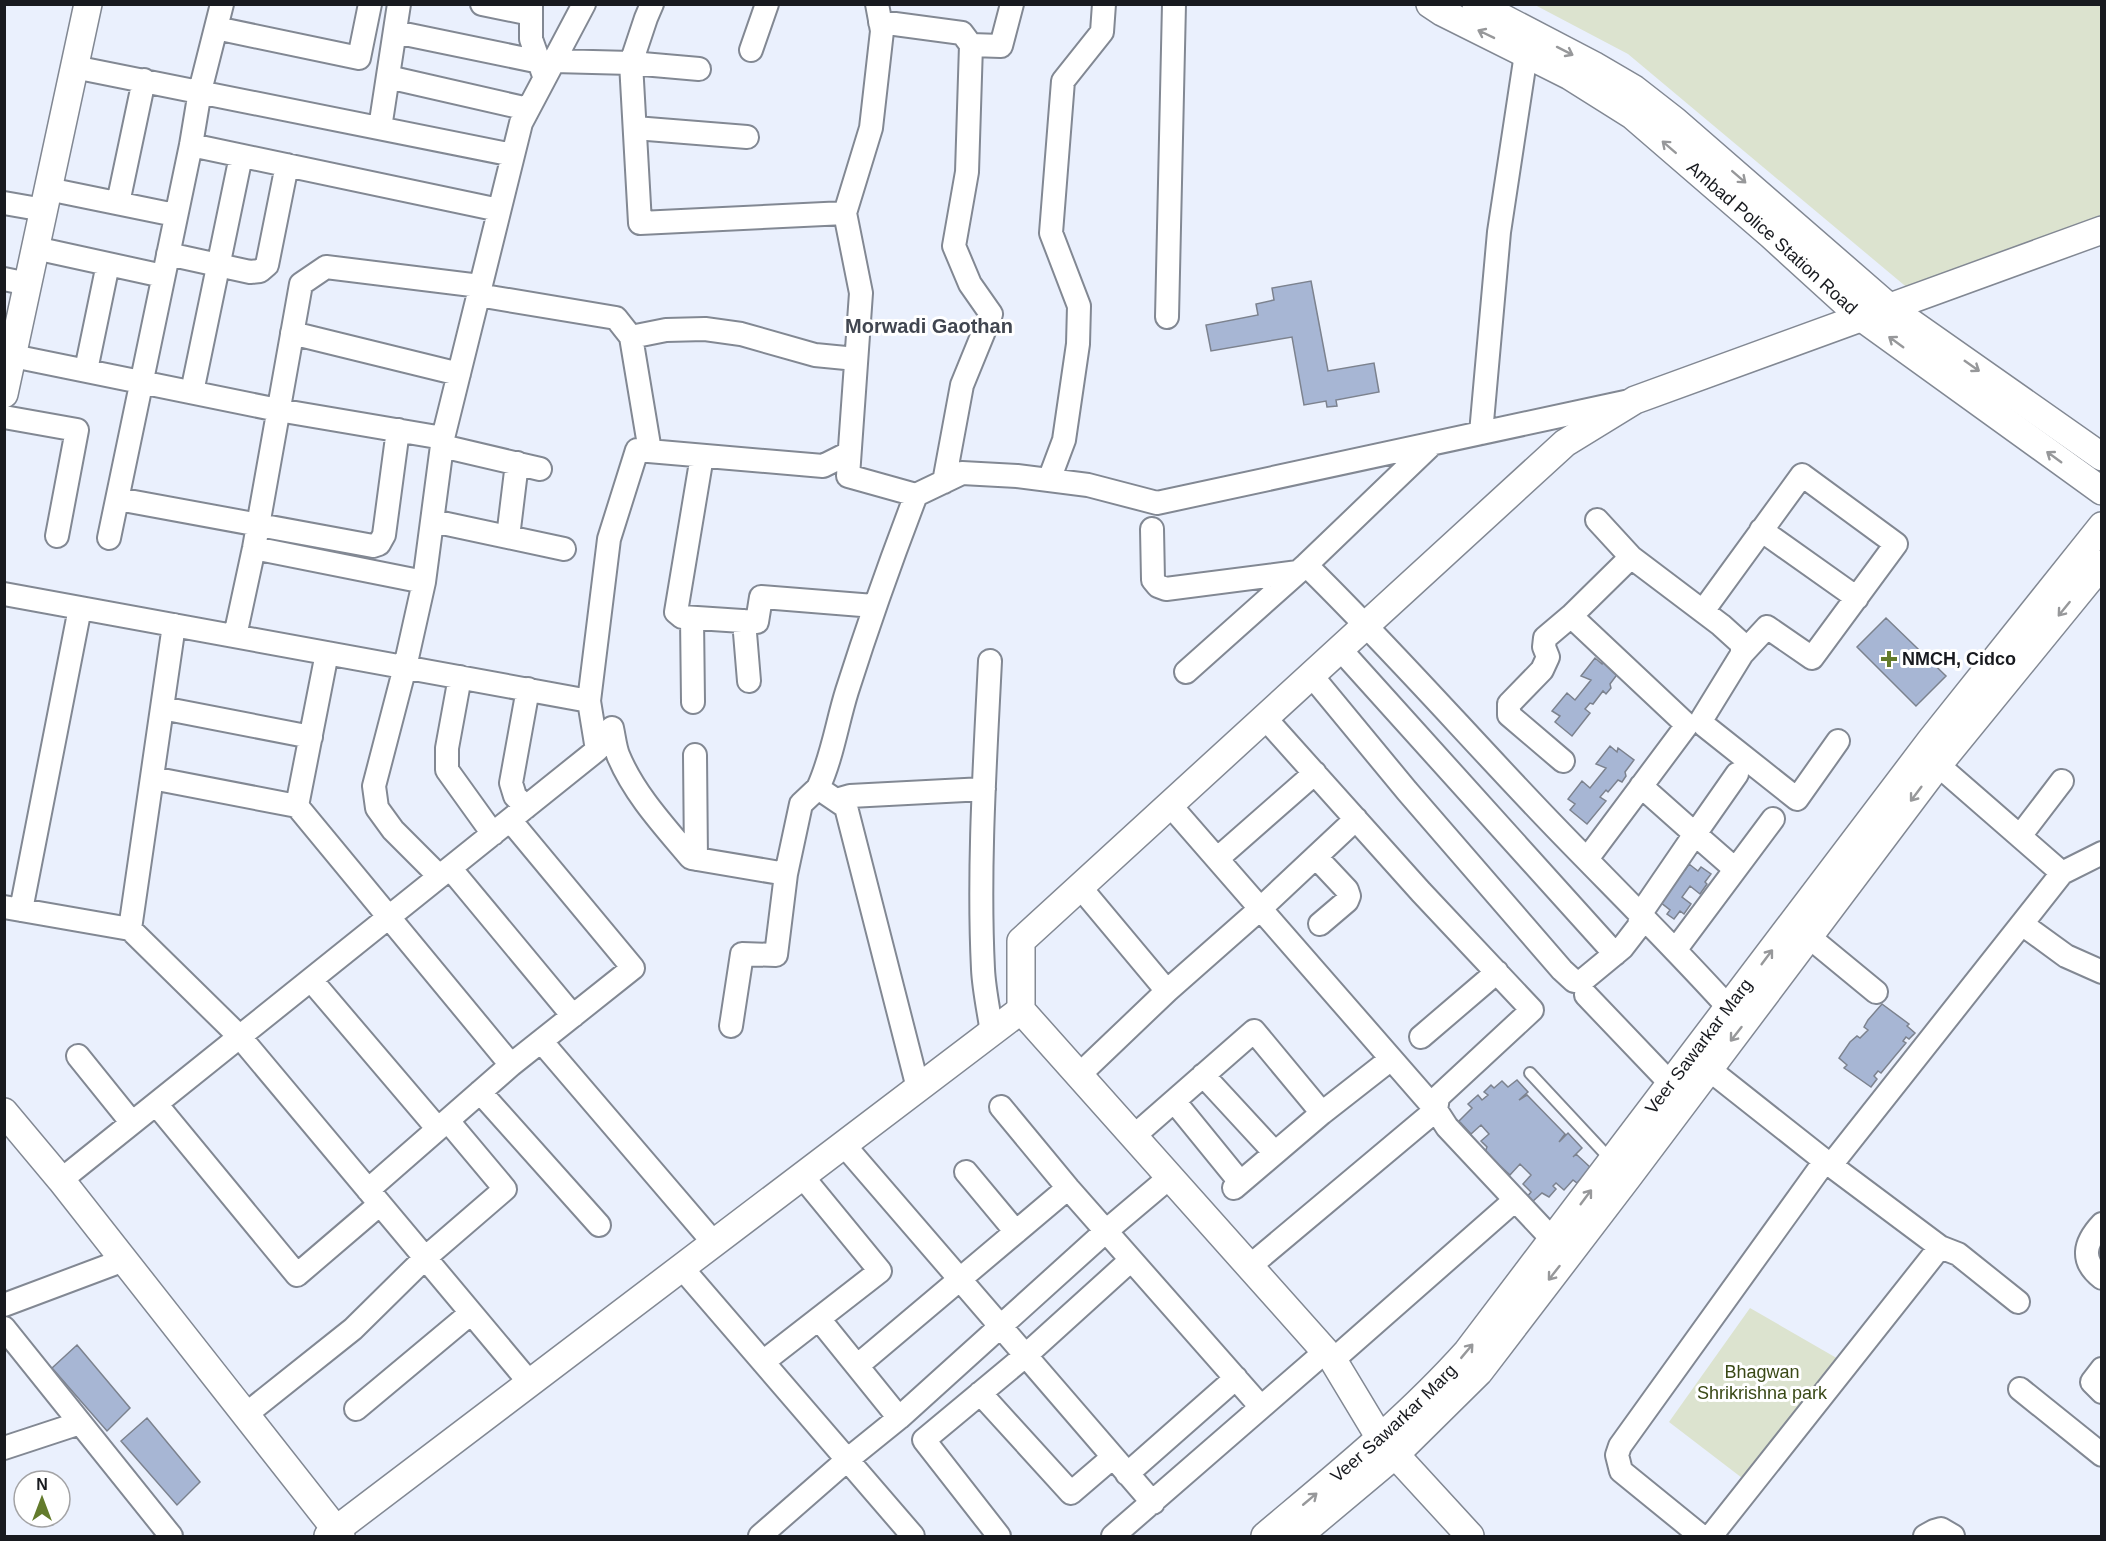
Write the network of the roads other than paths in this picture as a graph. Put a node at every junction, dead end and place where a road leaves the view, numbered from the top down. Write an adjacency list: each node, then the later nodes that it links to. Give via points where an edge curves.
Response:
1 (88, 4): 22 (street)
2 (222, 4): 16 (street)
3 (370, 4): 16 (street, via 359,58)
4 (399, 4): 17 (street)
5 (482, 4): 14 (street)
6 (584, 4): 23 (street)
7 (652, 4): 21 (street)
8 (767, 4): 19 (street)
9 (1012, 4): 18 (street, via 1001,46)
10 (1104, 4): 74 (street, via 1102,32 1063,81 1051,233 1079,306 1078,344 1064,440)
11 (1173, 4): 51 (street)
12 (1430, 4): 20 (street, Ambad Police Station Road, one-way to 12)
13 (1476, 4): 50 (street, Ambad Police Station Road, one-way to 50, via 1634,89)
14 (531, 10): 23 (street, via 531,39)
15 (878, 13): 18 (street, via 962,33); 40 (street, via 882,31 871,128)
16 (216, 28): 27 (street)
17 (395, 32): 23 (street); 25 (street)
18 (971, 45): 75 (street, via 967,172 954,246 970,284 991,314 962,385)
19 (752, 50)
20 (1526, 54): 52 (street, Ambad Police Station Road, one-way to 20, via 1632,115); 65 (street, via 1499,232)
21 (631, 63): 23 (street); 24 (street); 30 (street)
22 (74, 67): 26 (street); 36 (street)
23 (546, 67): 28 (street)
24 (699, 69)
25 (388, 77): 28 (street); 29 (street)
26 (144, 81): 27 (street); 38 (street)
27 (200, 91): 29 (street); 32 (street)
28 (528, 109): 33 (street)
29 (381, 128): 33 (street)
30 (635, 128): 31 (street); 40 (street, via 640,223)
31 (747, 137)
32 (190, 145): 34 (street); 41 (street)
33 (513, 155): 39 (street)
34 (241, 156): 35 (street); 46 (street)
35 (287, 165): 39 (street); 46 (street, via 267,265 250,272)
36 (46, 199): 37 (street); 38 (street); 43 (street)
37 (4, 203)
38 (118, 203): 41 (street)
39 (499, 210): 49 (street)
40 (845, 213): 55 (street, via 861,293)
41 (175, 215): 44 (street)
42 (2102, 230): 50 (street)
43 (35, 248): 45 (street); 48 (street)
44 (168, 254): 46 (street); 47 (street)
45 (108, 264): 47 (street); 56 (street)
46 (219, 265): 60 (street)
47 (163, 276): 59 (street)
48 (16, 282): 57 (street)
49 (479, 291): 53 (street, via 326,267 301,284); 54 (street, via 616,318); 58 (street)
50 (1890, 308): 52 (street); 71 (street, Ambad Police Station Road, one-way to 71)
51 (1167, 317)
52 (1861, 317): 61 (street); 76 (street, Ambad Police Station Road, one-way to 52)
53 (292, 333): 58 (street); 62 (street)
54 (631, 337): 55 (street, via 666,330 705,329 741,334 815,355); 68 (street)
55 (856, 359): 69 (street)
56 (86, 370): 57 (street); 59 (street)
57 (8, 372)
58 (459, 374): 66 (street)
59 (142, 382): 60 (street); 78 (street)
60 (192, 392): 62 (street)
61 (1635, 400): 65 (street); 103 (street, via 1565,443)
62 (278, 410): 64 (street); 81 (street)
63 (4, 417): 85 (street, via 77,430)
64 (398, 430): 66 (street); 81 (street, via 384,535 379,544)
65 (1481, 433): 67 (street)
66 (442, 442): 72 (street); 80 (street)
67 (1432, 444): 74 (street, via 1157,503 1088,485); 92 (street)
68 (650, 451): 70 (street); 116 (street, via 637,450 609,539)
69 (849, 453): 70 (street, via 823,466); 77 (street, via 848,476)
70 (702, 456): 100 (street, via 676,612)
71 (2102, 457)
72 (517, 463): 73 (street); 86 (street)
73 (540, 469)
74 (1049, 480): 75 (street, via 962,473)
75 (944, 482): 77 (street)
76 (2102, 491)
77 (915, 495): 96 (street)
78 (118, 499): 81 (street); 87 (street)
79 (1597, 520): 90 (street)
80 (433, 521): 86 (street); 93 (street)
81 (258, 524): 88 (street)
82 (2102, 526): 114 (street, Veer Sawarkar Marg)
83 (1152, 529): 92 (street, via 1153,580 1158,586)
84 (1761, 530): 95 (street); 95 (street, via 1802,475 1896,544); 98 (street)
85 (57, 536)
86 (508, 537): 89 (street)
87 (109, 538)
88 (254, 548): 93 (street); 104 (street)
89 (564, 549)
90 (1631, 557): 98 (street); 99 (street)
91 (2102, 564): 114 (street, Veer Sawarkar Marg, one-way to 114)
92 (1302, 569): 103 (street); 110 (street)
93 (424, 582): 109 (street)
94 (4, 594): 97 (street)
95 (1857, 598): 107 (street, via 1812,658 1767,627)
96 (874, 606): 101 (street, via 761,597 757,621); 132 (street, via 839,716 825,773)
97 (80, 608): 102 (street); 150 (street)
98 (1703, 611): 107 (street, via 1742,644)
99 (1571, 616): 124 (street, via 1545,638 1548,657 1542,670 1509,705 1508,711); 130 (street, via 1687,725)
100 (693, 618): 101 (street); 117 (street)
101 (744, 621): 113 (street)
102 (174, 625): 104 (street); 118 (street)
103 (1367, 625): 105 (street); 144 (street)
104 (235, 636): 106 (street)
105 (1340, 649): 111 (street); 159 (street)
106 (327, 653): 109 (street); 121 (street)
107 (1742, 654): 122 (street, via 1702,719 1705,726 1797,799)
108 (990, 661): 131 (street)
109 (405, 667): 112 (street); 146 (street, via 374,786 377,808 393,830)
110 (1186, 672)
111 (1312, 676): 119 (street); 159 (street, via 1562,970 1574,981 1582,981)
112 (460, 677): 115 (street); 137 (street, via 447,748 447,770)
113 (749, 681)
114 (1986, 688): 125 (street, Veer Sawarkar Marg); 166 (street, Veer Sawarkar Marg, one-way to 114, via 1930,740)
115 (528, 689): 116 (street); 137 (street, via 511,783 515,796)
116 (589, 700): 137 (street, via 597,750)
117 (693, 702)
118 (162, 708): 121 (street); 128 (street)
119 (1265, 718): 126 (street); 134 (street)
120 (612, 728): 142 (street, via 628,775 654,814)
121 (311, 736): 133 (street)
122 (1838, 741)
123 (695, 755): 142 (street)
124 (1563, 761)
125 (1938, 765): 139 (street); 157 (street, Veer Sawarkar Marg, one-way to 157)
126 (1315, 773): 135 (street); 143 (street)
127 (1737, 774): 138 (street)
128 (152, 778): 133 (street); 156 (street)
129 (2062, 781): 139 (street)
130 (1641, 786): 138 (street); 144 (street)
131 (984, 789): 132 (street); 170 (street, via 982,971)
132 (827, 794): 148 (street, via 801,804); 182 (street, via 846,807)
133 (297, 806): 153 (street)
134 (1170, 806): 143 (street); 149 (street)
135 (1356, 819): 141 (street); 160 (street)
136 (1773, 819): 145 (street)
137 (510, 820): 146 (street); 168 (street, via 633,968)
138 (1695, 834): 145 (street); 152 (street)
139 (2020, 836): 147 (street)
140 (2102, 853): 147 (street)
141 (1316, 857): 151 (street); 154 (street, via 1349,896)
142 (696, 859): 148 (street)
143 (1217, 859): 151 (street)
144 (1587, 859): 152 (street)
145 (1735, 870): 158 (street)
146 (445, 872): 153 (street); 168 (street)
147 (2062, 873): 155 (street)
148 (786, 874): 169 (street, via 776,955 742,954)
149 (1080, 887): 163 (street); 167 (street, via 1022,941)
150 (13, 908): 156 (street)
151 (1260, 909): 163 (street); 175 (street)
152 (1641, 913): 158 (street); 159 (street, via 1639,926)
153 (388, 918): 162 (street); 177 (street)
154 (1320, 924)
155 (2022, 924): 161 (street, via 2067,956); 196 (street)
156 (130, 929): 171 (street)
157 (1808, 936): 164 (street); 176 (street, Veer Sawarkar Marg, one-way to 176)
158 (1676, 949): 166 (street)
159 (1615, 954)
160 (1497, 972): 172 (street); 187 (street, via 1532,1010 1438,1097)
161 (2102, 972)
162 (311, 980): 171 (street); 191 (street)
163 (1167, 991): 179 (street)
164 (1876, 992)
165 (1586, 995): 181 (street)
166 (1729, 1008): 176 (street, Veer Sawarkar Marg)
167 (1022, 1010): 170 (street); 179 (street)
168 (573, 1016): 173 (street)
169 (731, 1026)
170 (992, 1032): 182 (street)
171 (240, 1037): 185 (street); 202 (street)
172 (1422, 1037)
173 (542, 1041): 177 (street); 209 (street)
174 (78, 1056): 190 (street)
175 (1391, 1059): 187 (street); 189 (street)
176 (1700, 1062): 181 (street, Veer Sawarkar Marg); 196 (street); 239 (street, Veer Sawarkar Marg, one-way to 239, via 1479,1372)
177 (511, 1065): 183 (street)
178 (1530, 1073): 195 (lane)
179 (1079, 1075): 192 (street)
180 (1203, 1075): 184 (street); 189 (street, via 1254,1031); 194 (street)
181 (1671, 1084): 195 (street, Veer Sawarkar Marg)
182 (918, 1088): 193 (street)
183 (480, 1092): 191 (street); 205 (street)
184 (1174, 1101): 192 (street); 194 (street, via 1237,1185)
185 (156, 1104): 190 (street); 202 (street, via 297,1275)
186 (1001, 1107): 201 (street)
187 (1436, 1110): 203 (street, via 1446,1127); 214 (street)
188 (4, 1112): 200 (street)
189 (1322, 1113): 194 (street)
190 (132, 1123): 200 (street)
191 (443, 1125): 202 (street); 211 (street, via 505,1189)
192 (1134, 1136): 199 (street)
193 (844, 1145): 198 (street); 217 (street)
194 (1275, 1153)
195 (1612, 1162): 208 (street, Veer Sawarkar Marg, one-way to 195)
196 (1828, 1163): 210 (street); 254 (street, via 1620,1446 1617,1455 1621,1471)
197 (966, 1172): 207 (street)
198 (802, 1176): 209 (street); 221 (street, via 880,1271)
199 (1170, 1177): 206 (street); 214 (street)
200 (61, 1180): 212 (street)
201 (1068, 1188): 206 (street); 207 (street)
202 (374, 1197): 211 (street)
203 (1515, 1200): 208 (street); 224 (street)
204 (2102, 1224): 216 (street, via 2087,1245 2087,1261)
205 (599, 1225)
206 (1106, 1231): 213 (street); 222 (street)
207 (1016, 1232): 217 (street)
208 (1553, 1240): 239 (street, Veer Sawarkar Marg, one-way to 208)
209 (714, 1243): 215 (street)
210 (1940, 1247): 218 (street, via 1958,1254); 255 (street)
211 (425, 1258): 220 (street); 236 (street, via 353,1329)
212 (124, 1260): 219 (street); 236 (street)
213 (1131, 1260): 225 (street); 229 (street)
214 (1250, 1266): 224 (street)
215 (682, 1268): 226 (street); 230 (street)
216 (2102, 1278)
217 (959, 1280): 222 (street); 227 (street)
218 (2018, 1302)
219 (4, 1305)
220 (471, 1313): 230 (street); 235 (street)
221 (819, 1319): 226 (street); 227 (street)
222 (1000, 1327): 225 (street); 237 (street)
223 (4, 1328): 238 (street)
224 (1330, 1355): 234 (street); 239 (street)
225 (1025, 1356): 233 (street); 243 (street)
226 (763, 1362): 242 (street)
227 (857, 1366): 237 (street)
228 (2102, 1369): 232 (street, via 2091,1382)
229 (1236, 1378): 234 (street); 243 (street)
230 (530, 1383): 245 (street)
231 (2020, 1389): 241 (street)
232 (2102, 1392)
233 (980, 1393): 243 (street, via 1071,1493); 249 (street, via 924,1440)
234 (1262, 1407): 244 (street)
235 (356, 1408)
236 (245, 1415): 245 (street)
237 (899, 1418): 242 (street)
238 (80, 1423): 240 (street); 246 (street)
239 (1388, 1446): 251 (street, Veer Sawarkar Marg, one-way to 239); 252 (street, Veer Sawarkar Marg); 253 (street)
240 (4, 1448)
241 (2102, 1455)
242 (847, 1460): 247 (street); 248 (street)
243 (1120, 1465): 244 (street)
244 (1153, 1503): 250 (street)
245 (335, 1535)
246 (171, 1536)
247 (760, 1536)
248 (913, 1536)
249 (999, 1536)
250 (1113, 1536)
251 (1265, 1536)
252 (1298, 1536)
253 (1470, 1536)
254 (1701, 1536)
255 (1711, 1536)
256 (1925, 1536): 257 (street, via 1941,1529)
257 (1953, 1536)

